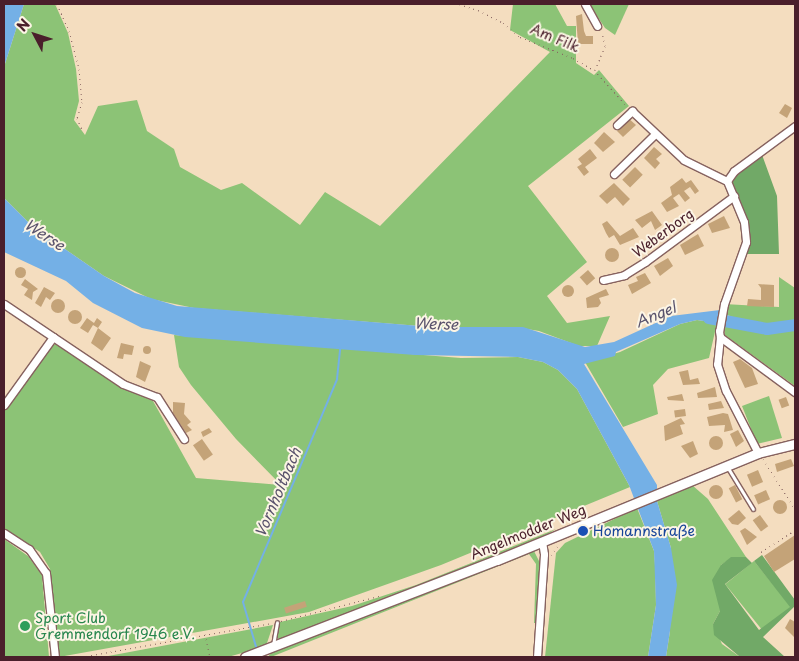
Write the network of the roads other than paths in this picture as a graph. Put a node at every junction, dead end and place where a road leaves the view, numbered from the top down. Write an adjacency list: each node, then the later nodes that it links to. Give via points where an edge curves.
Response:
1 (585, 4): 2 (street, Am Filk)
2 (597, 26)
3 (617, 125): 5 (street, via 632,111)
4 (795, 126): 7 (street, via 734,171)
5 (655, 134): 6 (street); 7 (street, via 684,160)
6 (614, 174)
7 (728, 181): 8 (street)
8 (734, 196): 9 (street, Weberborg, via 646,262 624,275); 11 (street, via 744,222 746,242 723,309)
9 (603, 280)
10 (4, 304): 12 (street)
11 (720, 337): 13 (street); 17 (street, via 718,364 726,391)
12 (53, 338): 14 (street); 15 (street, via 123,384 157,396)
13 (795, 392)
14 (4, 405)
15 (184, 439)
16 (795, 444): 17 (street, Angelmodder Weg)
17 (760, 455): 18 (street, Angelmodder Weg)
18 (726, 465): 19 (lane); 21 (street, Angelmodder Weg)
19 (753, 509)
20 (4, 533): 24 (street, via 29,549 46,573)
21 (542, 542): 23 (street, Angelmodder Weg); 26 (street, via 544,554)
22 (277, 622): 23 (lane)
23 (269, 649): 25 (street, Angelmodder Weg)
24 (55, 657)
25 (247, 657)
26 (537, 657)

